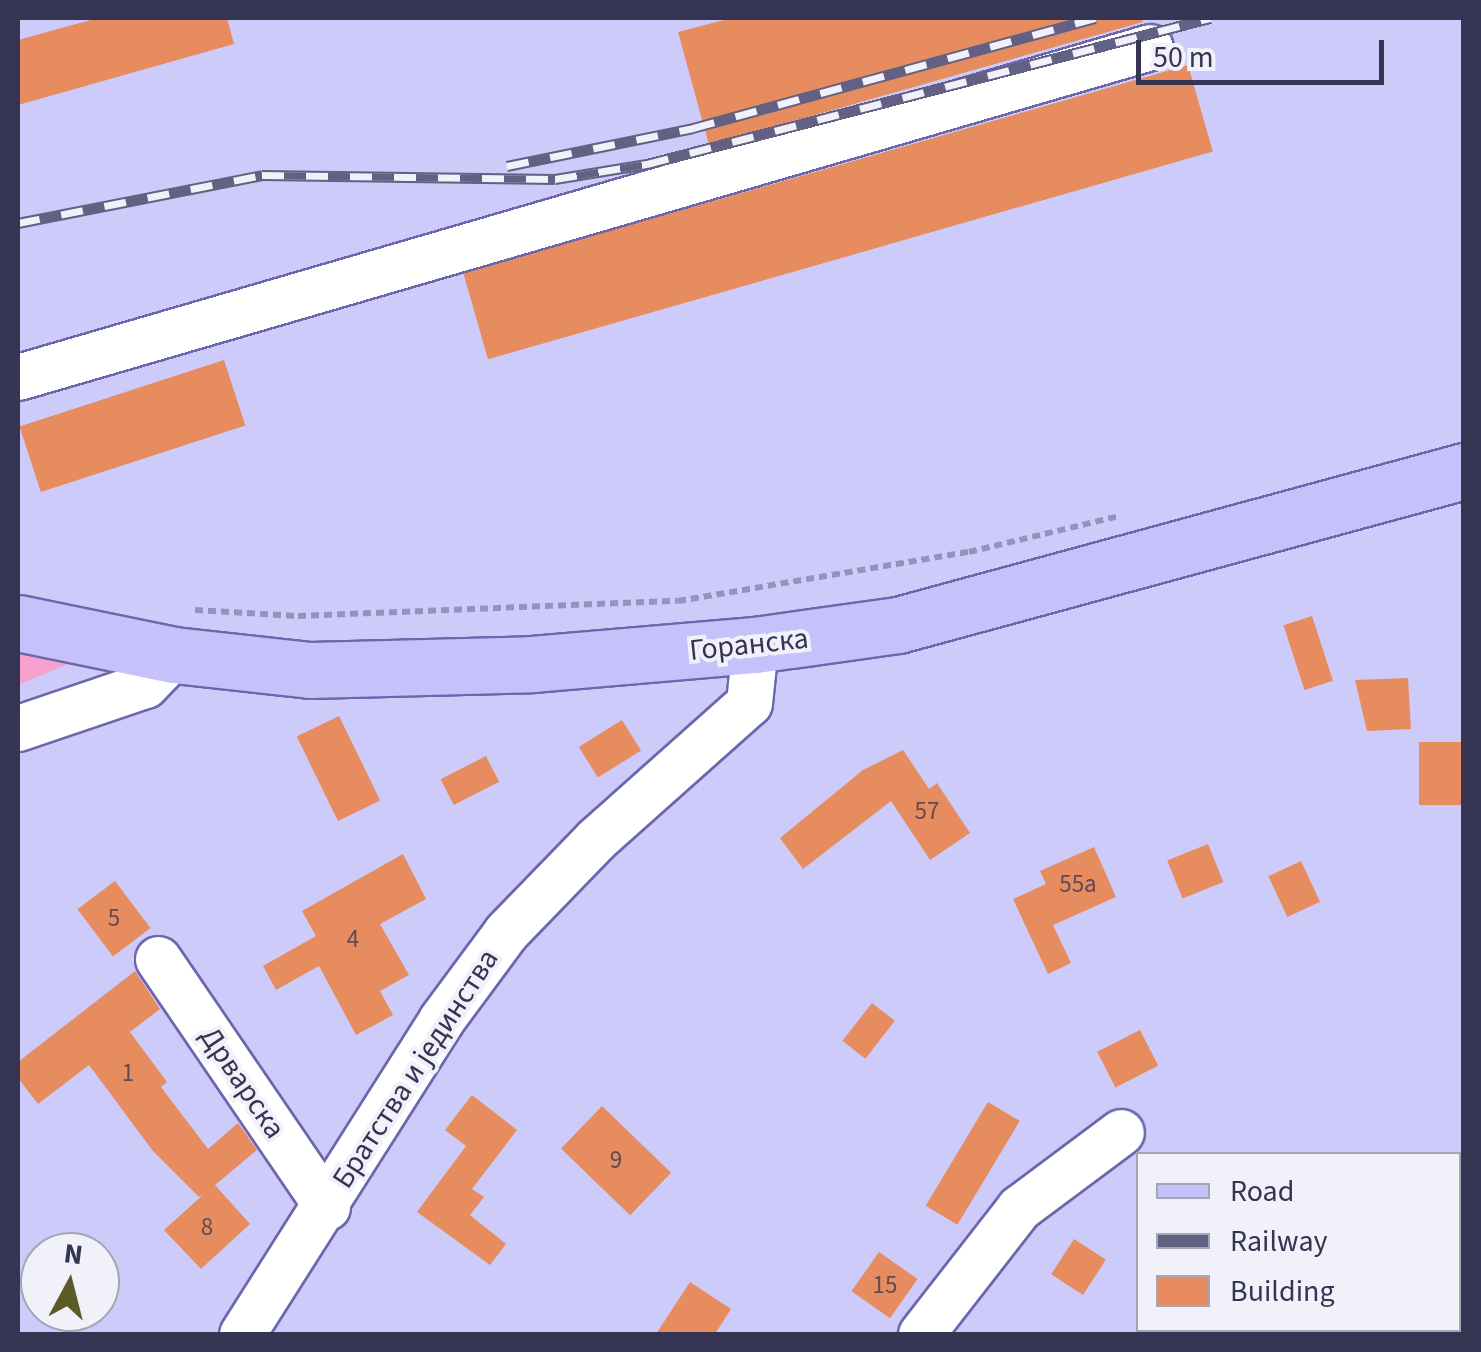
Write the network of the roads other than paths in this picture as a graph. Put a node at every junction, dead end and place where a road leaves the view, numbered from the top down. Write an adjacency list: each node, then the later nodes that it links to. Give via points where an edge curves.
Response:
1 (1150, 47): 2 (street)
2 (18, 378)
3 (1464, 471): 6 (main road, Горанска, via 898,625)
4 (18, 623): 5 (main road, Горанска)
5 (176, 632): 6 (main road, Горанска, via 383,671); 7 (street, via 145,685)
6 (755, 645): 10 (street, Братства и јединства, via 749,703 595,840 506,932 441,1020)
7 (18, 728)
8 (158, 959): 10 (street, Дрварска)
9 (1122, 1132): 12 (street, via 1019,1208)
10 (326, 1208): 11 (street, Братства и јединства)
11 (242, 1334)
12 (921, 1334)

